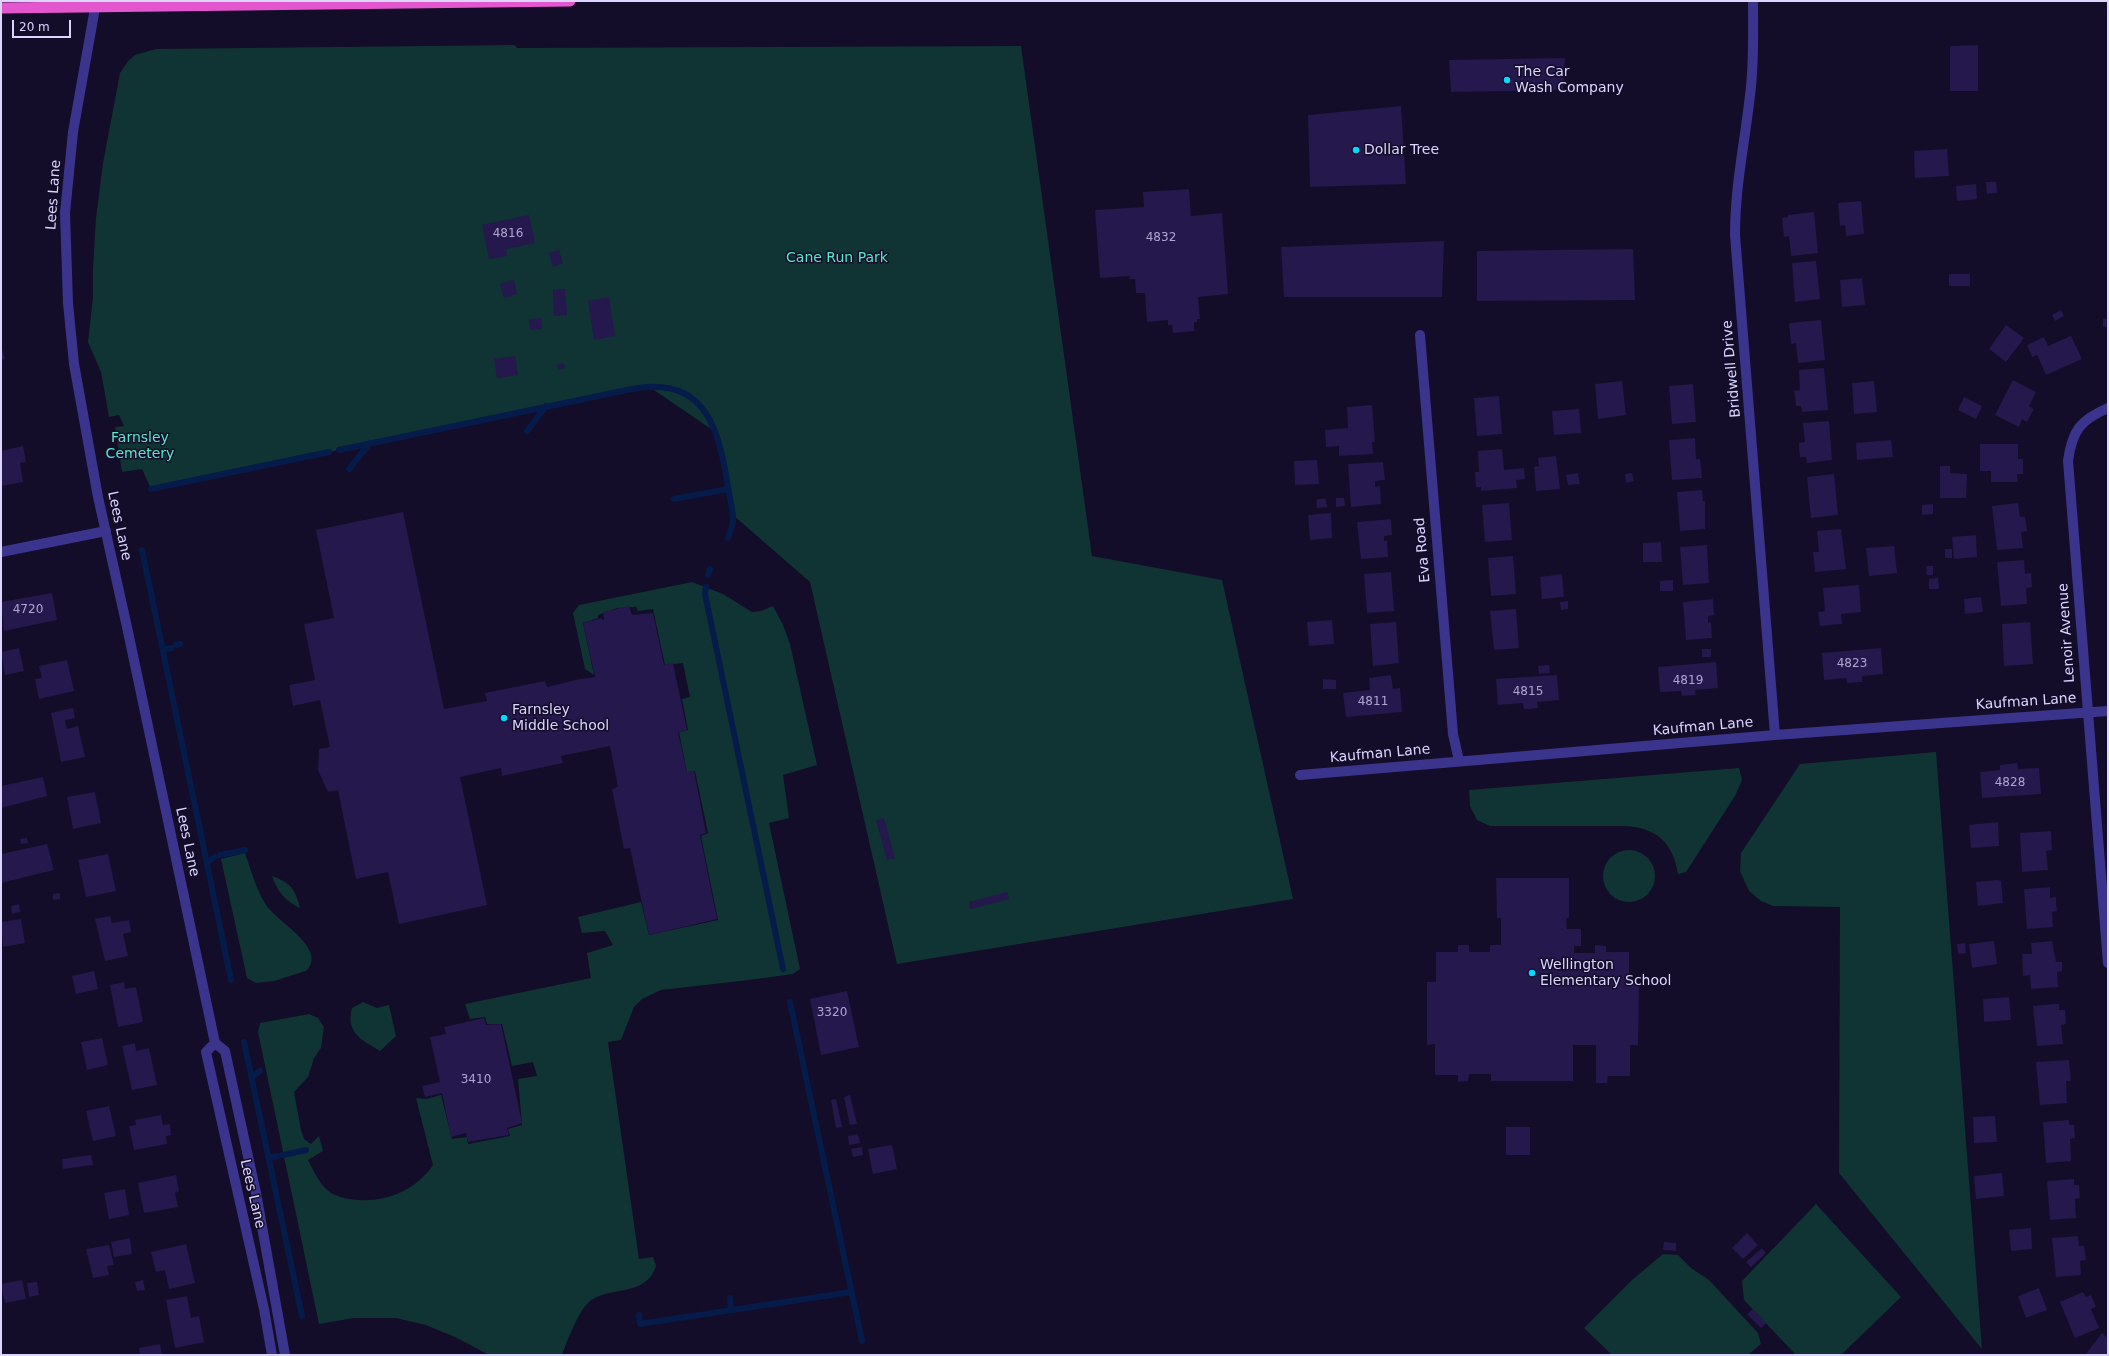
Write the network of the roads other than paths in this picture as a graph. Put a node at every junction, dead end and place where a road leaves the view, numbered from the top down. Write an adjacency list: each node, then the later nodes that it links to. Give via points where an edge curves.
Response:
1 (570, 1): 4 (highway)
2 (1753, 1): 11 (street, Bridwell Drive, via 1751,87 1738,173 1735,235)
3 (1, 8): 4 (highway)
4 (95, 8): 7 (street, Lees Lane, via 73,132 65,213 68,303 74,364)
5 (1420, 335): 12 (street, Eva Road, via 1453,734)
6 (2108, 408): 10 (street, Lenoir Avenue, via 2082,423 2071,441 2068,461)
7 (106, 532): 8 (street); 15 (street, Lees Lane)
8 (1, 552)
9 (2108, 710): 10 (street, Kaufman Lane)
10 (2087, 712): 11 (street, Kaufman Lane); 14 (street, Lenoir Avenue)
11 (1775, 735): 12 (street, Kaufman Lane)
12 (1459, 761): 13 (street, Kaufman Lane)
13 (1300, 775)
14 (2108, 963)
15 (215, 1043): 16 (street, Lees Lane, via 206,1052); 17 (street, Lees Lane, via 225,1051 256,1193)
16 (272, 1355)
17 (285, 1355)

